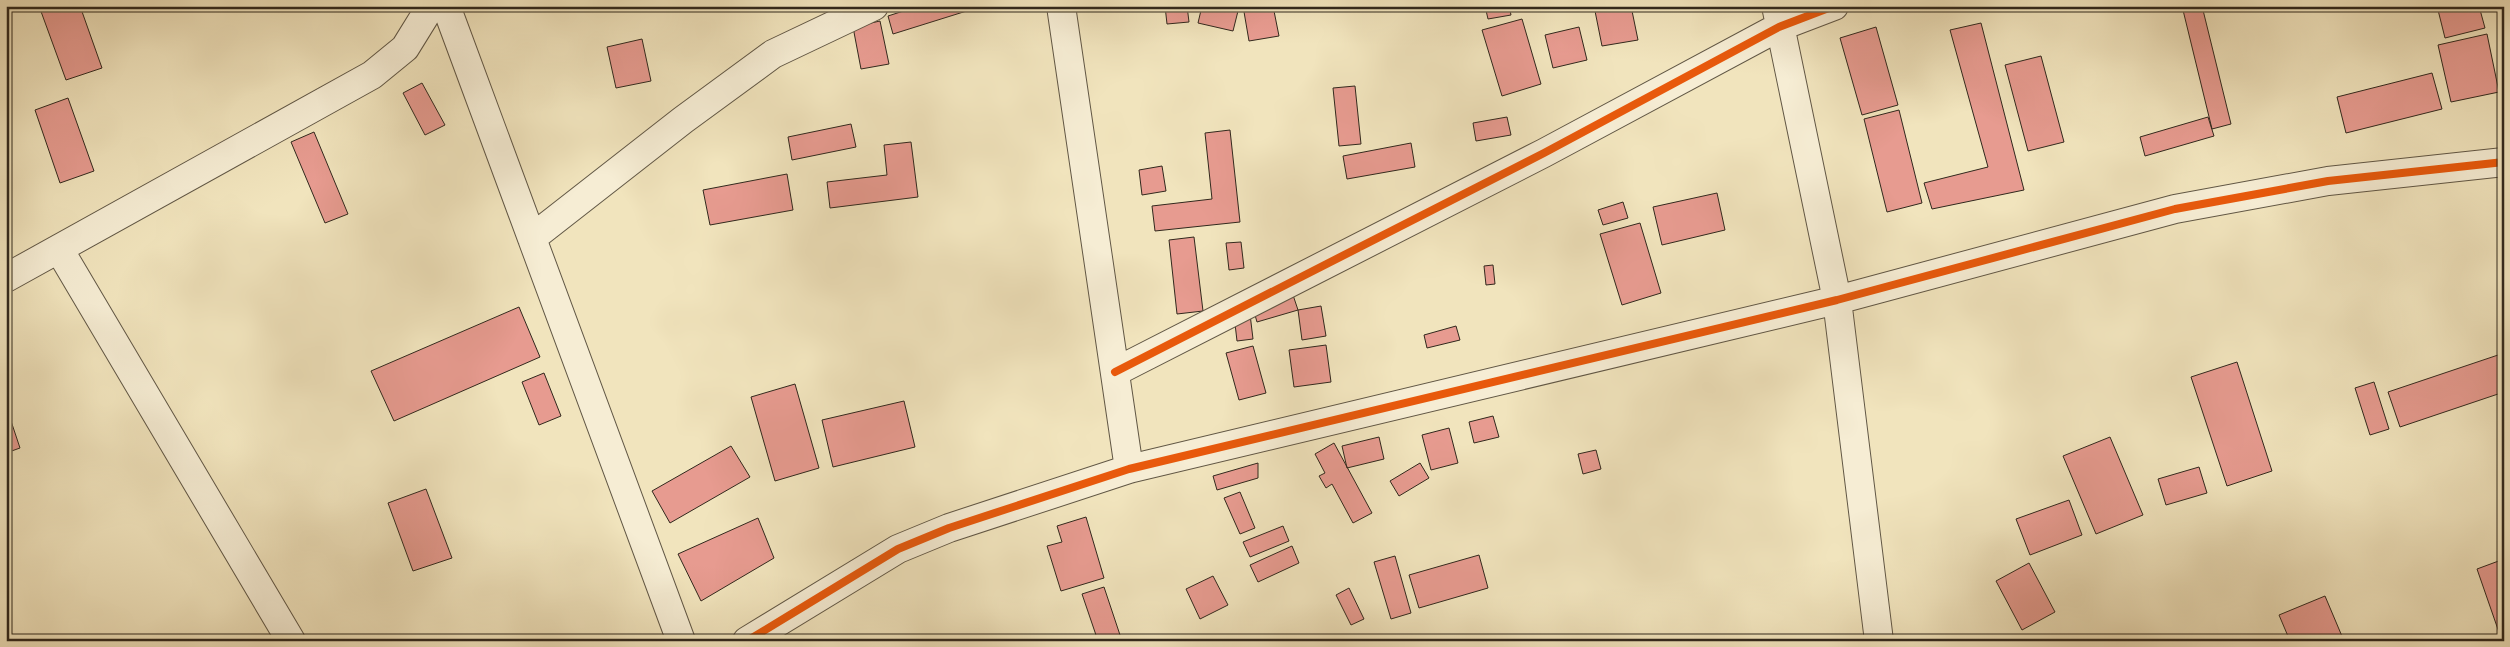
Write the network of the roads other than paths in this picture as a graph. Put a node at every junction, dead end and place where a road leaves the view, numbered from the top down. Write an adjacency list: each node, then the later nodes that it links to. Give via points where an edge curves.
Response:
1 (431, 6): 9 (street, via 405,48 372,75)
2 (446, 6): 8 (street)
3 (874, 6): 8 (street, via 773,54)
4 (1061, 6): 12 (street)
5 (1834, 6): 6 (street)
6 (1778, 17): 11 (street); 12 (street, via 1544,153)
7 (2504, 162): 11 (street, via 2328,182 2175,209)
8 (532, 238): 15 (street)
9 (59, 249): 10 (street); 14 (street)
10 (6, 278)
11 (1837, 300): 13 (street); 17 (street)
12 (1115, 372): 13 (street)
13 (1129, 469): 16 (street, via 949,528 898,549)
14 (292, 641)
15 (680, 641)
16 (747, 641)
17 (1879, 641)

